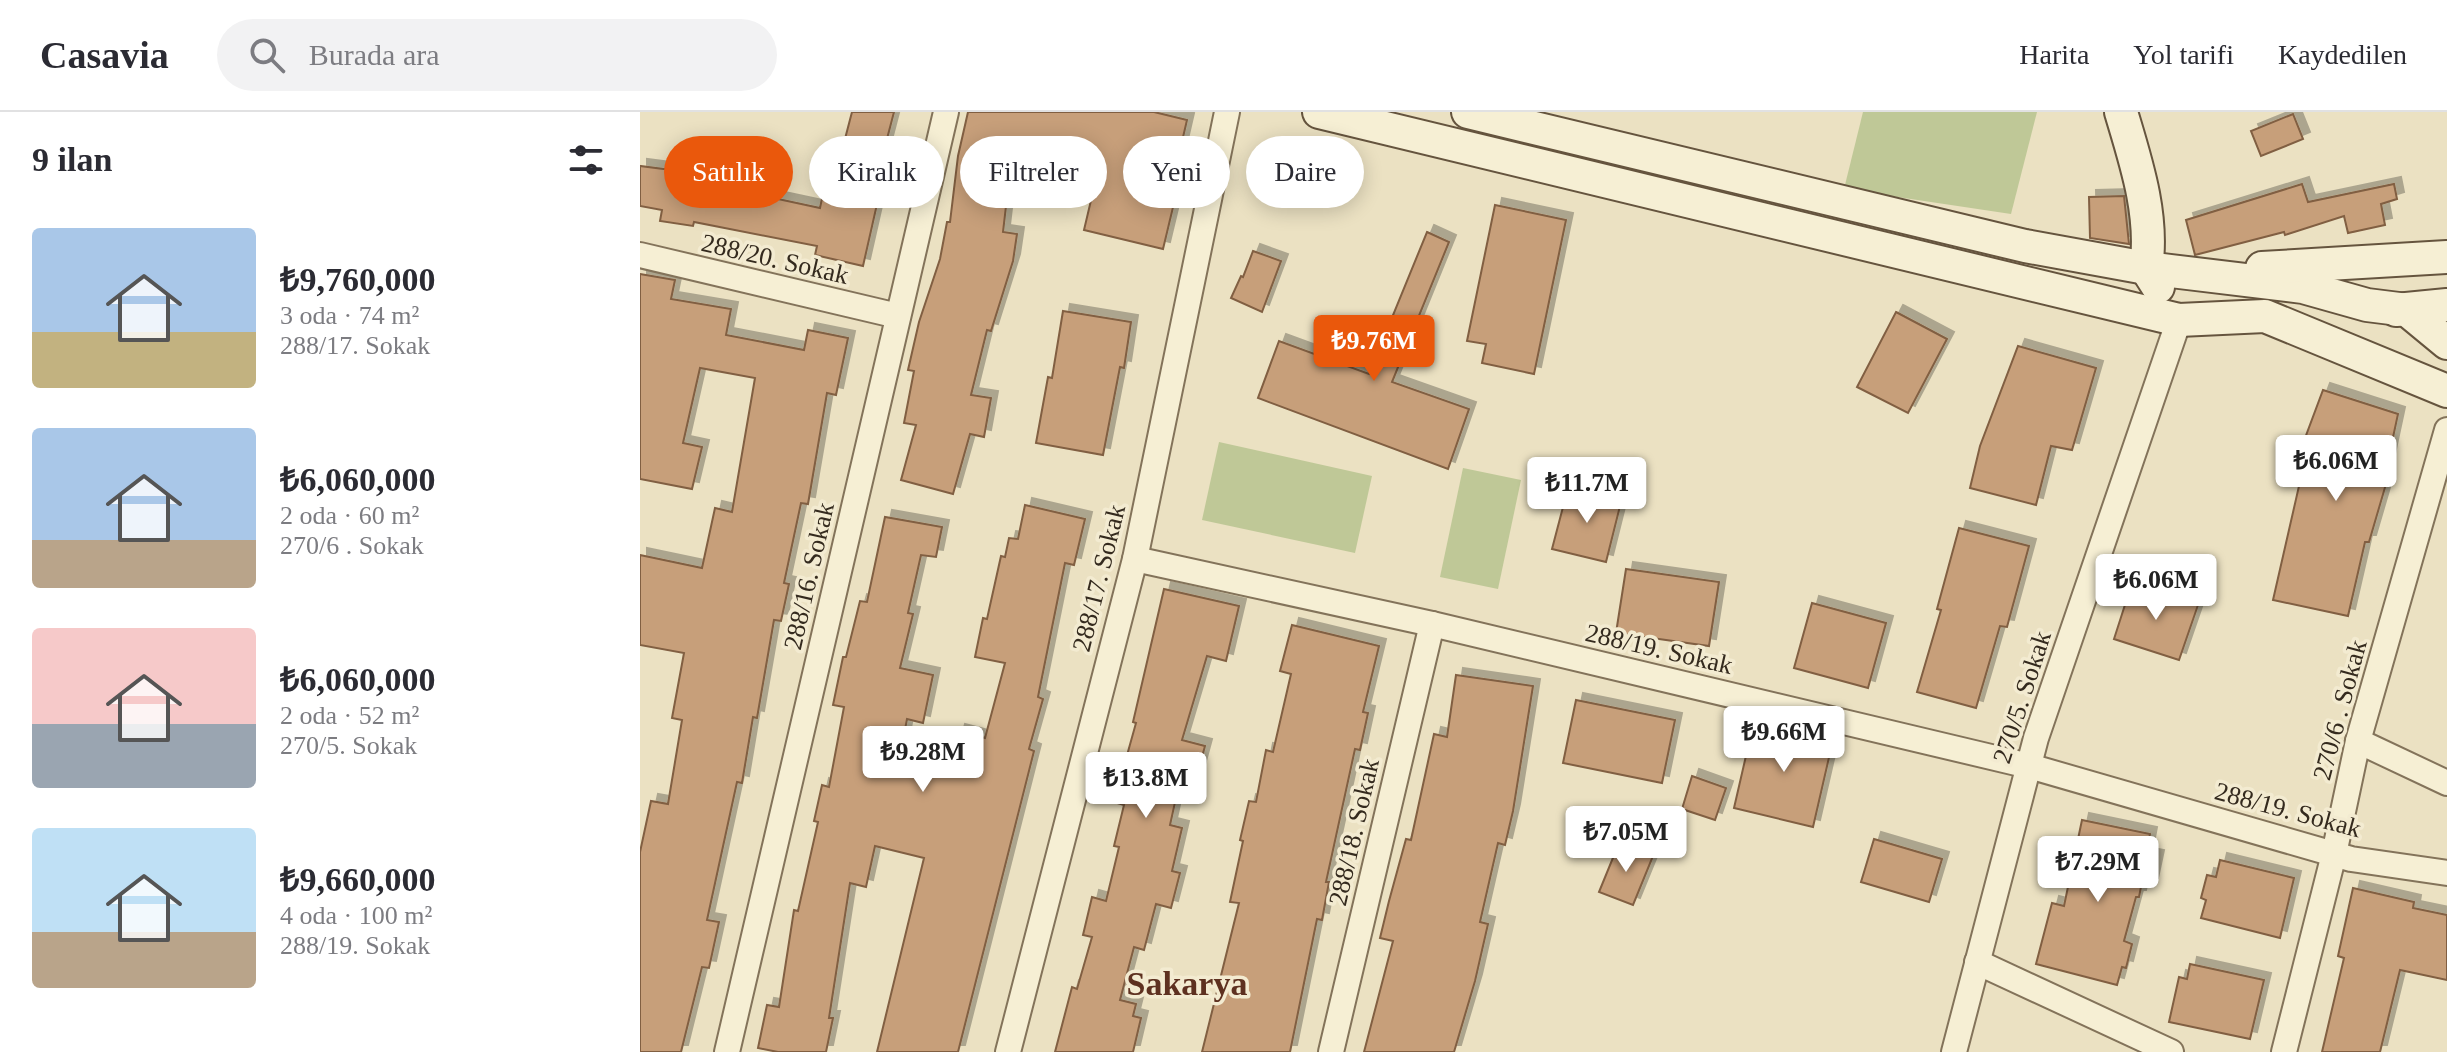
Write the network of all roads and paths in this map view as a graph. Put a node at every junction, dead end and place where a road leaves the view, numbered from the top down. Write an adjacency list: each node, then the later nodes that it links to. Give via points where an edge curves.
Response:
1 (946, 112): 11 (street, 288/16. Sokak)
2 (1227, 112): 17 (street, 288/17. Sokak)
3 (1319, 112): 13 (street)
4 (1468, 112): 8 (street, via 2025,246)
5 (2121, 112): 8 (street)
6 (640, 255): 11 (street, 288/20. Sokak)
7 (2447, 257): 8 (street)
8 (2161, 270): 10 (street, via 2303,287); 13 (street)
9 (2447, 305): 10 (street)
10 (2407, 310): 12 (street); 14 (street)
11 (898, 316): 25 (street, 288/16. Sokak)
12 (2265, 316): 13 (street); 15 (street)
13 (2179, 320): 20 (street, 270/5. Sokak)
14 (2447, 343)
15 (2447, 391)
16 (2447, 430): 19 (street, 270/6 . Sokak)
17 (1135, 559): 18 (street, 288/19. Sokak); 26 (street, 288/17. Sokak)
18 (1432, 624): 20 (street, 288/19. Sokak); 27 (street, 288/18. Sokak)
19 (2358, 741): 21 (street); 22 (street, 270/6 . Sokak)
20 (2029, 766): 22 (street, 288/19. Sokak); 24 (street, 270/5. Sokak)
21 (2447, 783)
22 (2334, 854): 23 (street, 288/19. Sokak); 30 (street, 270/6 . Sokak)
23 (2447, 873)
24 (1977, 962): 28 (street, 270/5. Sokak); 29 (street)
25 (727, 1052)
26 (1008, 1052)
27 (1331, 1052)
28 (1954, 1052)
29 (2171, 1052)
30 (2284, 1052)

